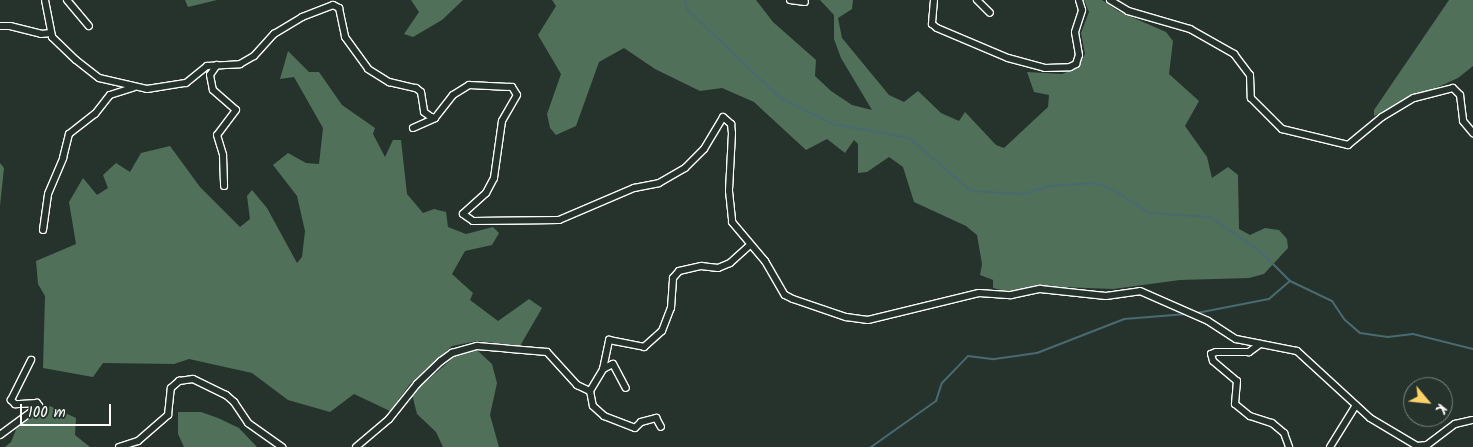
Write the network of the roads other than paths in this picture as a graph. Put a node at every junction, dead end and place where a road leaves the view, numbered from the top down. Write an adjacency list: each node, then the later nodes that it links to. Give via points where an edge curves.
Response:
1 (45, 0): 12 (street)
2 (67, 0): 11 (street)
3 (790, 0): 8 (street)
4 (934, 0): 6 (street, via 932,24 937,28 1008,58 1045,68 1070,68 1076,64 1075,32 1082,10)
5 (977, 0): 9 (street)
6 (1078, 0)
7 (1110, 0): 17 (street, via 1128,12 1190,29 1234,54 1250,75 1252,98 1282,129 1348,145 1382,117 1414,98 1453,88 1460,95 1463,121)
8 (805, 2)
9 (990, 13)
10 (0, 26): 12 (street)
11 (89, 26)
12 (51, 33): 14 (street, via 76,60 99,78)
13 (218, 65): 14 (street, via 207,66 186,83 166,88); 15 (street, via 240,64 254,56 274,34 302,17 333,5 339,8 346,37 368,69 389,82 416,88 421,92 424,112); 18 (street, via 210,76 213,90 236,110 217,135 223,155)
14 (135, 87): 19 (street, via 110,95 95,114 72,128 48,194)
15 (435, 118): 16 (street); 20 (street, via 453,95 469,86 508,86 517,90 502,121 494,178 486,193 463,214 480,223 559,220 634,188 660,183 685,168 708,144 717,122 722,117 728,119 732,133 729,191 732,222)
16 (413, 128)
17 (1473, 133)
18 (224, 186)
19 (42, 230)
20 (749, 246): 21 (street, via 765,261 786,295 857,319 878,318 979,293 1012,295 1040,289 1106,296 1140,291 1208,321 1236,339); 23 (street, via 730,263 718,268 700,266 679,272 673,278 671,308 662,331 644,347 609,340)
21 (1260, 344): 26 (street, via 1297,351); 33 (street, via 1249,352 1211,354 1213,361 1237,381 1235,404 1250,416 1272,423 1284,433)
22 (31, 360): 29 (street, via 11,400 15,404 37,403 39,406)
23 (603, 369): 24 (street, via 607,365 616,366); 25 (street)
24 (626, 388)
25 (590, 391): 28 (street, via 593,406 612,421 635,428 641,422 656,418); 32 (street, via 576,385 547,352 477,346 441,361 416,384 389,419)
26 (1356, 405): 27 (street, via 1417,446 1427,445 1455,424); 34 (street)
27 (1473, 420)
28 (661, 427)
29 (0, 435)
30 (119, 447): 31 (street, via 138,441 161,421 170,408 170,388 179,381 193,379 230,398 242,418)
31 (282, 447)
32 (356, 447)
33 (1289, 447)
34 (1330, 447)

